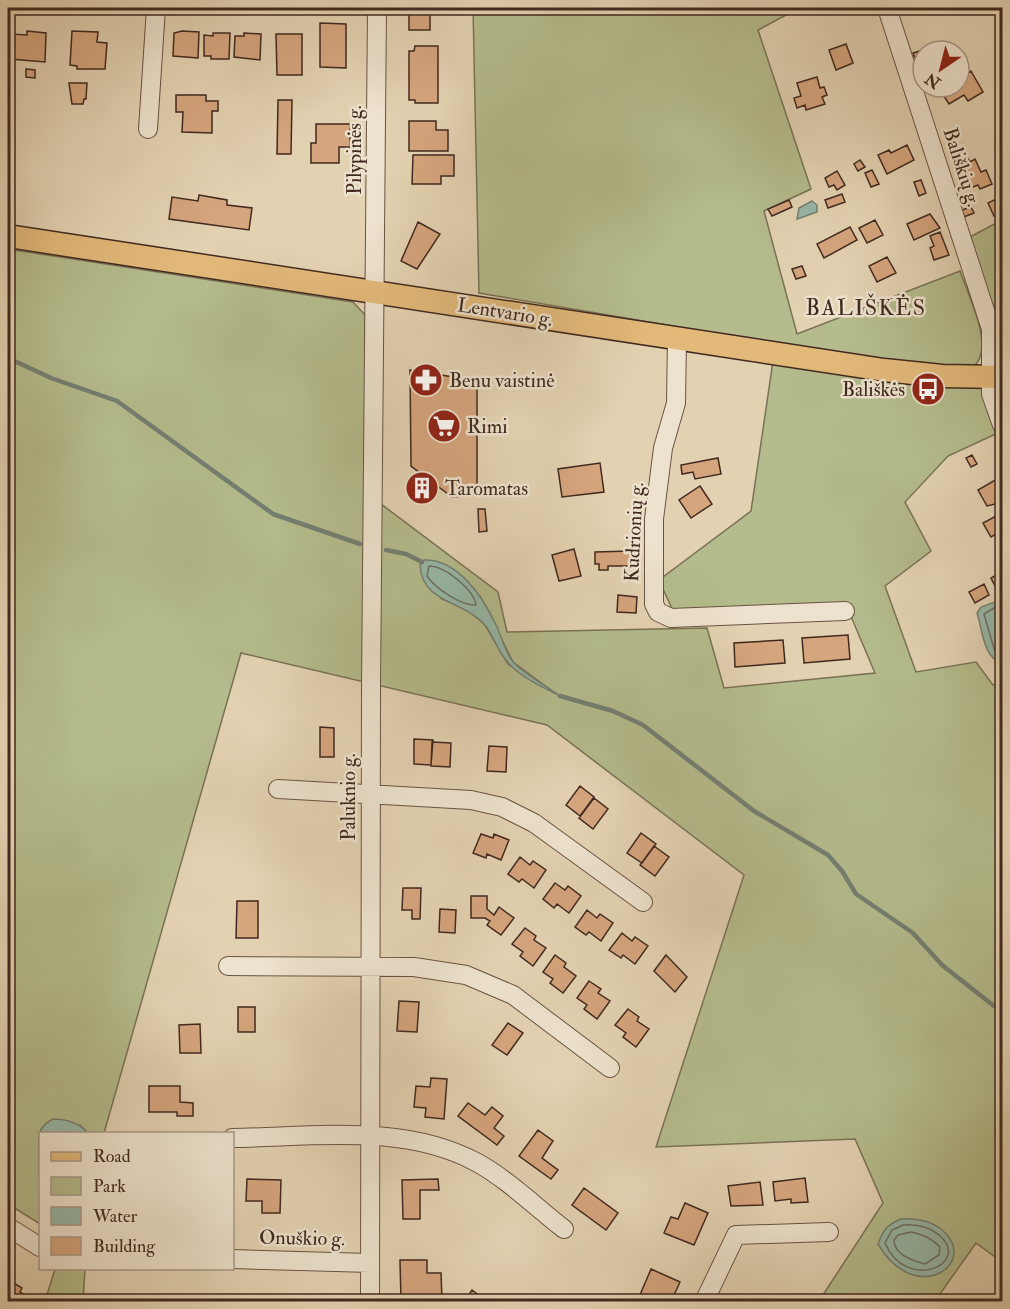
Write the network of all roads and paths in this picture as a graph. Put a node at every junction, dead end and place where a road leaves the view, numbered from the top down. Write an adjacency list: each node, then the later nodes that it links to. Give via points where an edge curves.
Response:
1 (143, 8): 2 (street)
2 (156, 8): 5 (street)
3 (377, 8): 7 (street, Pilypinės g.)
4 (887, 8): 9 (street, Bališkių g., via 991,329)
5 (148, 129)
6 (8, 236): 7 (main road, Lentvario g.)
7 (374, 293): 8 (main road, Lentvario g.); 13 (street, Paluknio g.)
8 (677, 338): 9 (main road, Lentvario g., via 884,370); 11 (street, Kudrionių g., via 676,403 663,448 654,519 654,604 658,612 671,618)
9 (996, 377): 10 (street, Bališkių g., via 991,394)
10 (1002, 424)
11 (845, 611)
12 (279, 789): 13 (street)
13 (371, 793): 14 (street, via 471,800 502,807 534,823); 16 (street, Paluknio g.)
14 (643, 902)
15 (228, 966): 16 (street)
16 (371, 969): 17 (street, via 414,967 466,975 513,995); 18 (street, Paluknio g.)
17 (610, 1068)
18 (371, 1136): 19 (street); 21 (street, via 414,1139 448,1149 479,1164); 25 (street, Paluknio g.)
19 (234, 1138)
20 (8, 1227): 23 (street)
21 (564, 1229)
22 (829, 1232): 27 (street, via 736,1235)
23 (39, 1247)
24 (234, 1259): 25 (street, Onuškio g.)
25 (370, 1263): 26 (street, Paluknio g.)
26 (370, 1302)
27 (704, 1302)

